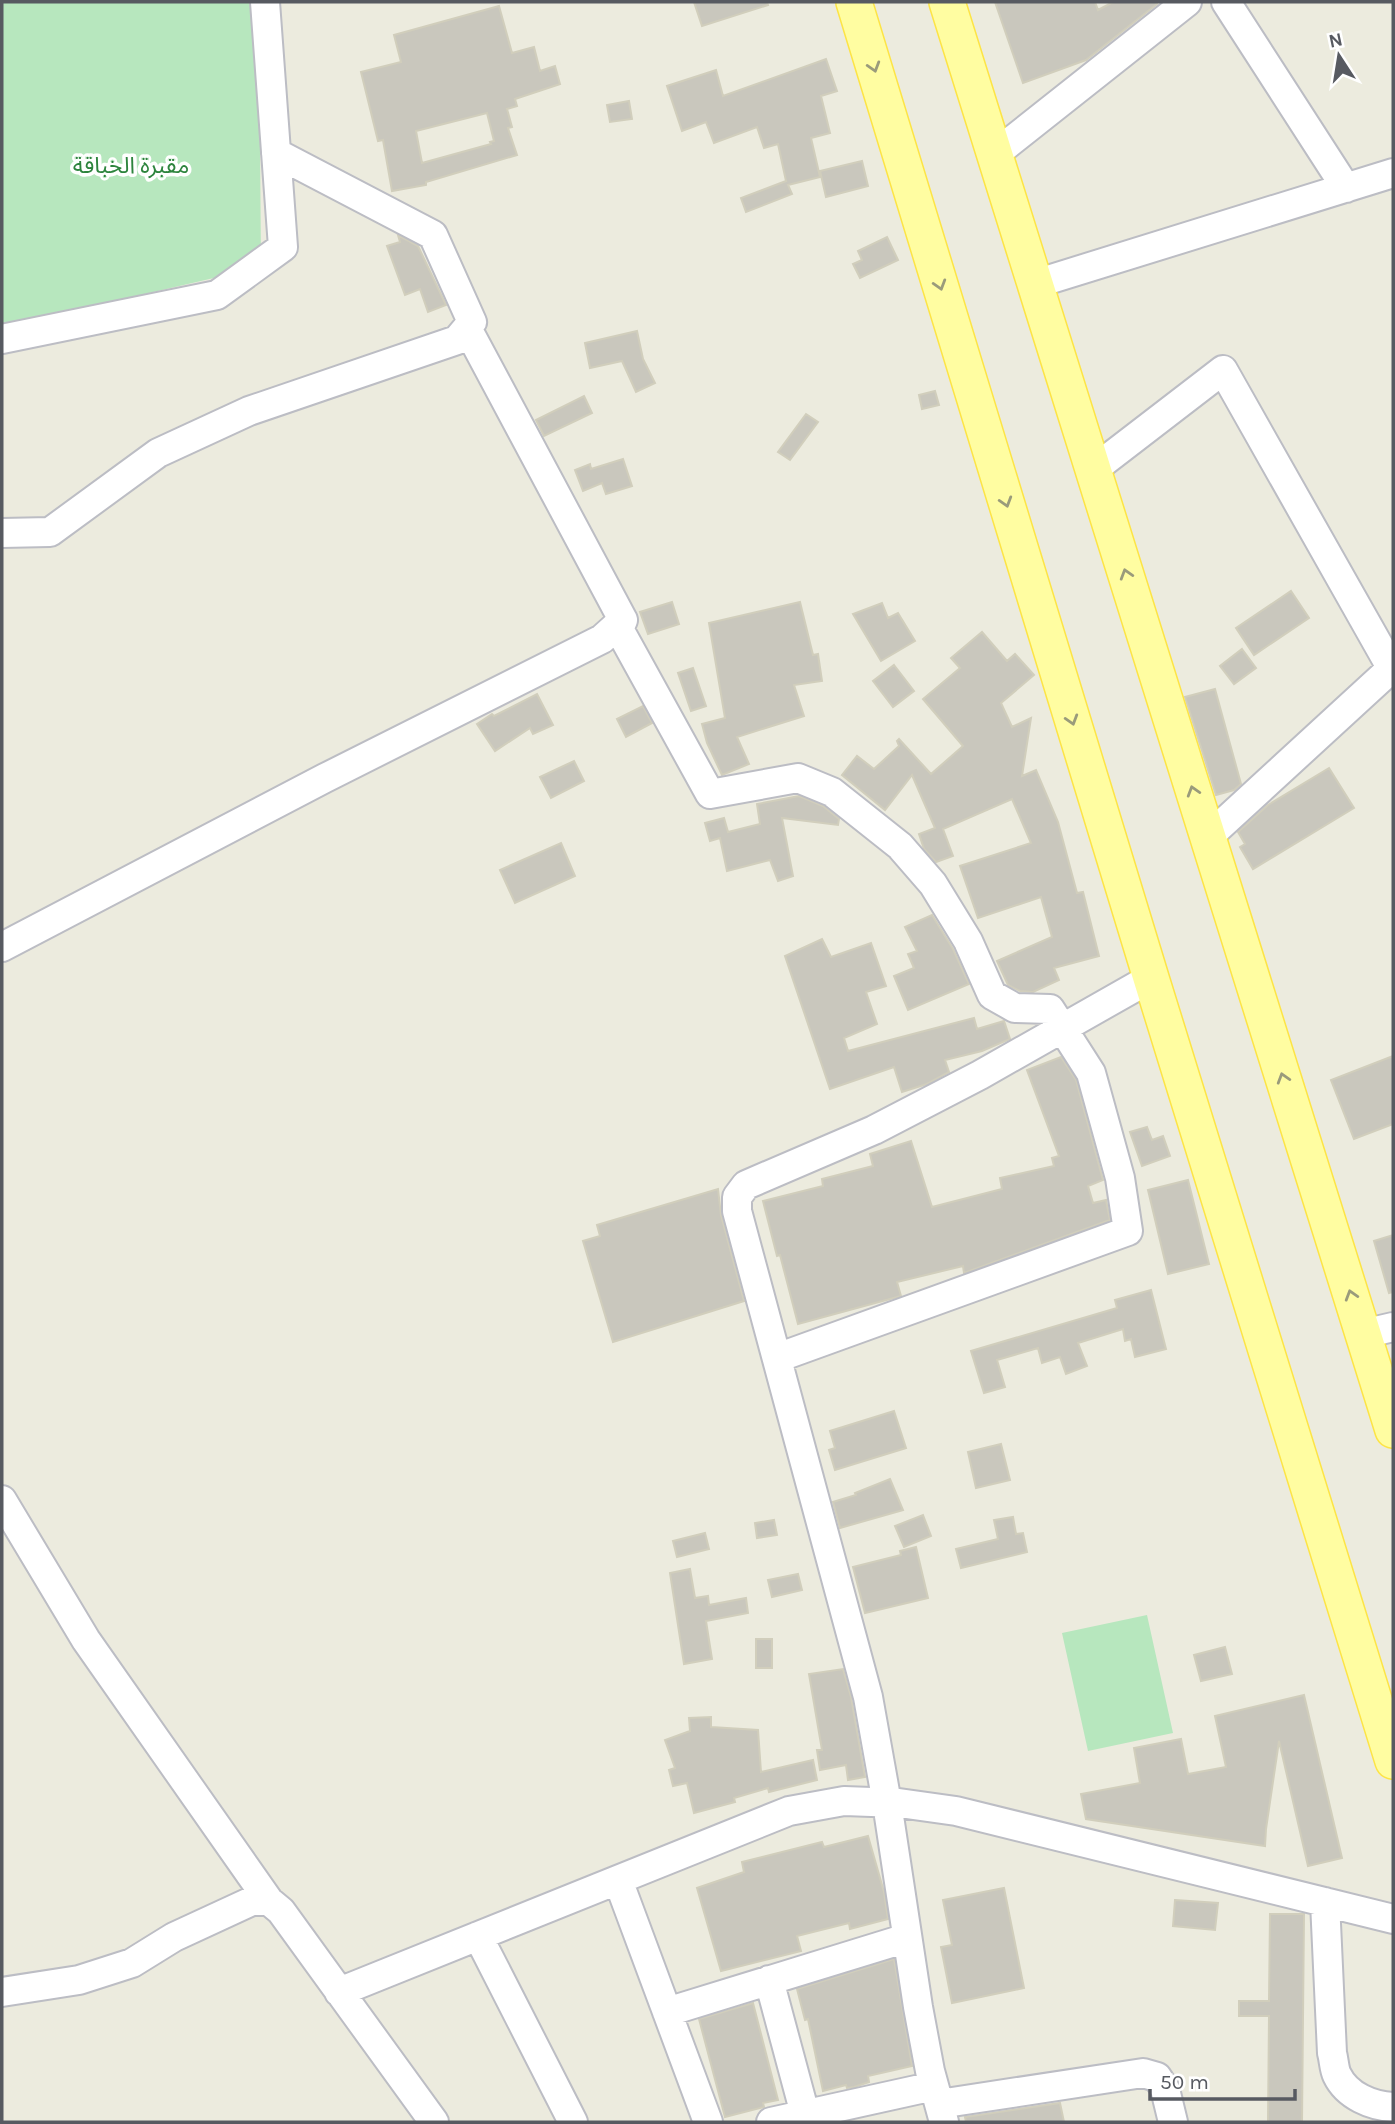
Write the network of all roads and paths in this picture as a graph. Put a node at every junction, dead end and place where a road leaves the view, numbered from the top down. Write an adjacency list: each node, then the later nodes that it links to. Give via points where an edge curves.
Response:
1 (265, 2): 6 (street)
2 (854, 2): 19 (main road, one-way to 19)
3 (947, 2): 7 (main road)
4 (1187, 2): 7 (street)
5 (1226, 2): 9 (street)
6 (276, 153): 11 (street, via 433,235 472,322); 12 (street, via 283,247 217,295)
7 (995, 154): 10 (main road)
8 (1393, 173): 9 (street)
9 (1346, 188): 10 (street)
10 (1035, 284): 13 (main road)
11 (467, 328): 14 (street, via 457,341 249,411 158,453 50,532); 15 (street)
12 (2, 339)
13 (1093, 470): 16 (street, via 1223,370); 17 (main road, one-way to 13)
14 (2, 533)
15 (623, 620): 18 (street, via 601,639); 20 (street, via 619,629 710,794 798,778 832,792 900,846 933,884 968,940 992,995 1015,1008 1050,1009)
16 (1392, 668): 17 (street)
17 (1208, 837): 21 (main road, one-way to 17)
18 (2, 947)
19 (1151, 978): 20 (street); 25 (main road)
20 (1062, 1028): 22 (street, via 874,1130 746,1185 737,1196 737,1211); 22 (street, via 1091,1073 1120,1178 1128,1231)
21 (1378, 1330): 23 (main road)
22 (777, 1358): 26 (street, via 868,1697)
23 (1393, 1430)
24 (2, 1500): 28 (street, via 86,1640)
25 (1393, 1761)
26 (887, 1802): 27 (street, via 844,1801 789,1811); 29 (street, via 956,1811); 32 (street)
27 (618, 1880): 31 (street); 36 (street)
28 (269, 1902): 34 (street, via 252,1901 216,1917 132,1963 79,1980); 35 (street, via 281,1911)
29 (1325, 1902): 30 (street); 38 (street, via 1337,2075 1364,2101)
30 (1393, 1919)
31 (478, 1936): 35 (street); 41 (street)
32 (907, 1938): 33 (street); 37 (street)
33 (769, 1980): 36 (street); 39 (street)
34 (2, 1992)
35 (339, 1992): 40 (street)
36 (667, 2011): 42 (street)
37 (939, 2104): 39 (street); 44 (street, via 1143,2073 1157,2077 1165,2089)
38 (1393, 2107)
39 (805, 2114): 43 (street)
40 (434, 2122)
41 (573, 2122)
42 (708, 2122)
43 (771, 2122)
44 (1172, 2122)

